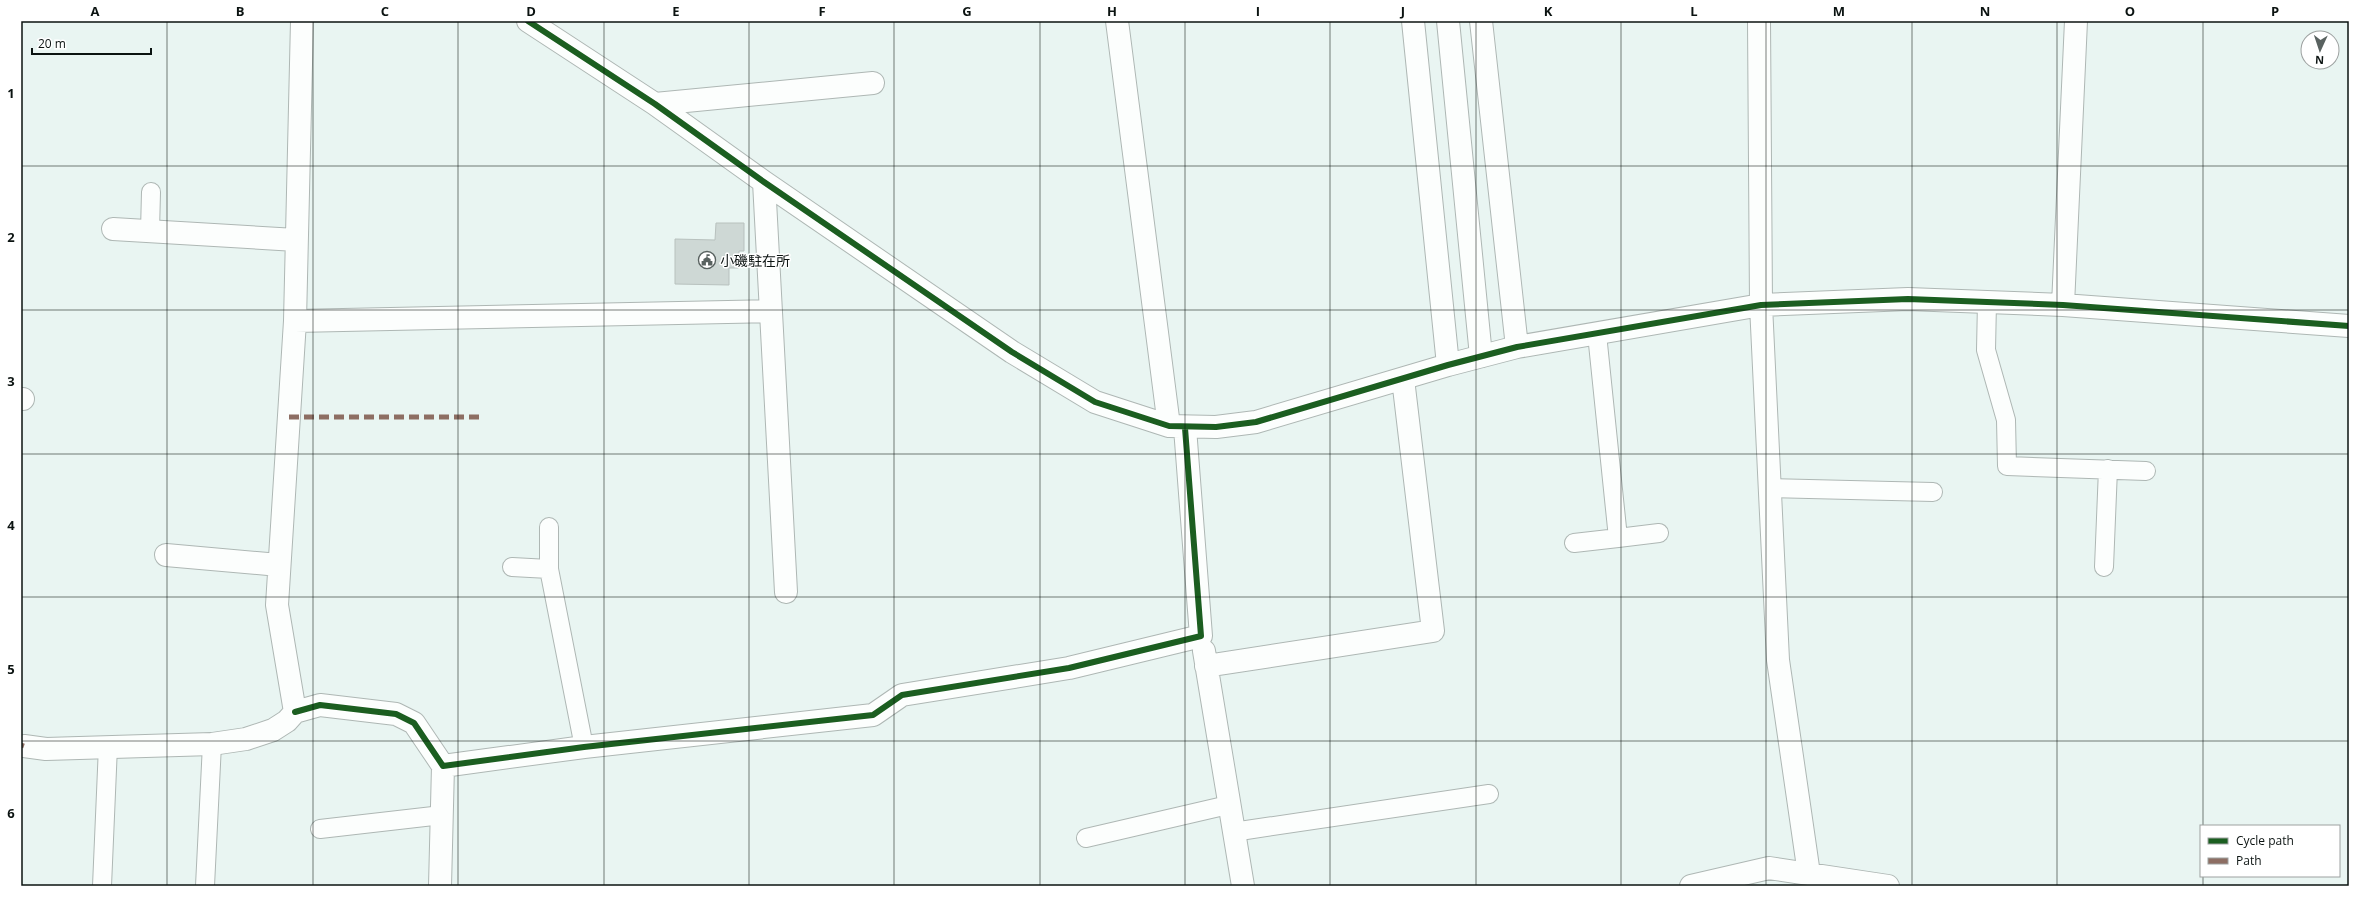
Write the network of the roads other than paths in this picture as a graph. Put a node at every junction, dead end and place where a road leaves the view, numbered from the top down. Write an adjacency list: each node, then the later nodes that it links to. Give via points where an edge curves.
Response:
1 (302, 21): 15 (street)
2 (528, 21): 10 (street)
3 (1117, 21): 27 (street)
4 (1413, 21): 25 (street)
5 (1448, 21): 24 (street)
6 (1481, 21): 23 (street)
7 (1759, 21): 17 (street)
8 (2076, 21): 18 (street)
9 (873, 83): 10 (street)
10 (655, 104): 11 (street)
11 (764, 182): 19 (street); 27 (street, via 1012,352 1095,402)
12 (150, 192): 14 (lane)
13 (113, 229): 14 (street)
14 (150, 231): 15 (street)
15 (296, 240): 20 (street)
16 (1987, 302): 17 (street, via 1908,299); 18 (street); 28 (lane, via 1986,350 2006,420 2007,466)
17 (1762, 305): 22 (street); 30 (street)
18 (2063, 305): 21 (street)
19 (770, 311): 20 (street); 41 (street)
20 (295, 321): 37 (street)
21 (2349, 326)
22 (1597, 334): 23 (street); 34 (lane)
23 (1517, 347): 24 (street)
24 (1481, 356): 25 (street)
25 (1448, 365): 26 (street)
26 (1403, 379): 27 (street, via 1256,422); 43 (street, via 1434,631)
27 (1177, 427): 42 (street)
28 (2108, 469): 29 (lane); 38 (lane)
29 (2146, 471)
30 (1771, 488): 31 (lane); 56 (street, via 1778,660)
31 (1933, 492)
32 (549, 527): 40 (lane)
33 (1659, 533): 34 (lane)
34 (1618, 538): 35 (lane)
35 (1574, 543)
36 (166, 555): 37 (street)
37 (279, 564): 44 (street, via 277,605)
38 (2104, 566)
39 (512, 568): 40 (lane)
40 (549, 569): 48 (lane)
41 (786, 592)
42 (1201, 636): 43 (street); 48 (street, via 1069,668 902,696 873,715)
43 (1206, 666): 51 (street)
44 (295, 712): 45 (street, via 287,721 259,736); 49 (street, via 320,705 396,714 414,723)
45 (212, 744): 47 (street); 58 (lane)
46 (24, 746): 47 (street, via 46,749)
47 (108, 746): 57 (lane)
48 (584, 747): 49 (street)
49 (443, 766): 52 (street)
50 (1489, 794): 54 (lane)
51 (1228, 805): 54 (street); 55 (lane)
52 (442, 815): 53 (lane); 59 (street)
53 (320, 829)
54 (1233, 832): 60 (street)
55 (1086, 838)
56 (1809, 874): 61 (street, via 1769,868); 62 (street)
57 (102, 886)
58 (205, 886)
59 (440, 886)
60 (1243, 886)
61 (1691, 886)
62 (1888, 886)

